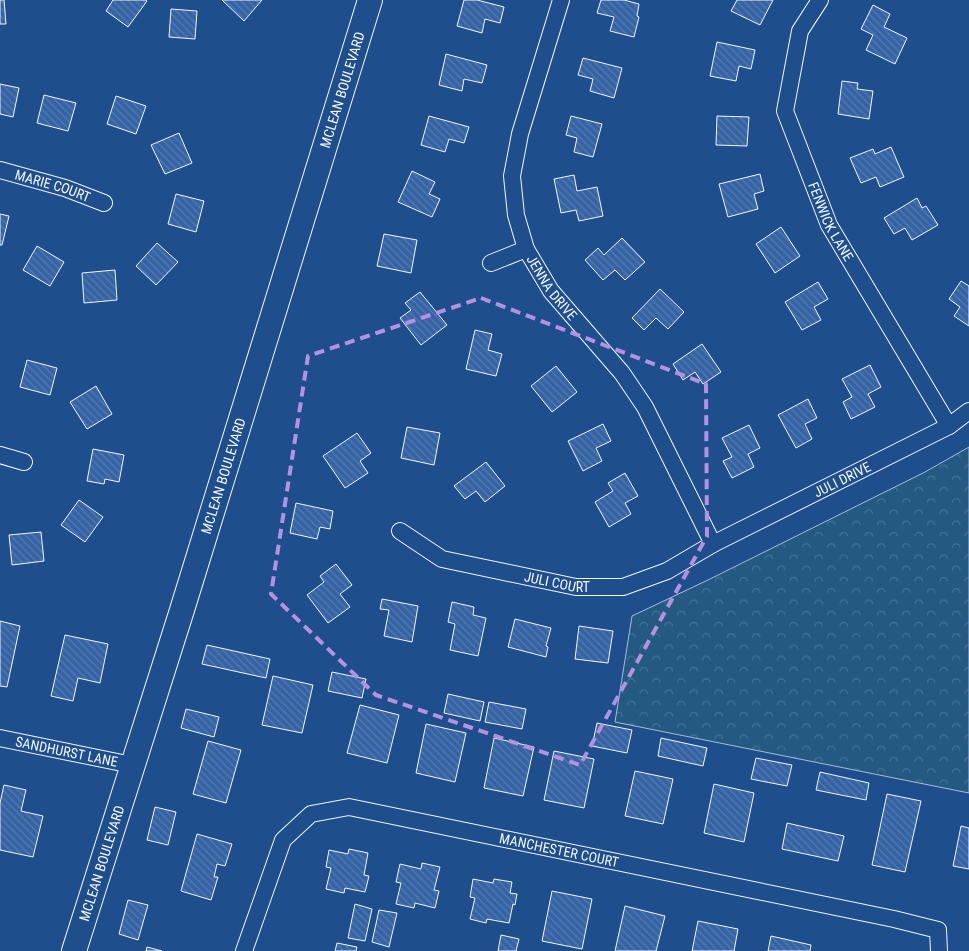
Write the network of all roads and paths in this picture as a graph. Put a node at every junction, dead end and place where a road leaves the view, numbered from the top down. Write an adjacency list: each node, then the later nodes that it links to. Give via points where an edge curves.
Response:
1 (370, 0): 15 (main road, MCLEAN BOULEVARD)
2 (561, 0): 6 (street, JENNA DRIVE, via 520,134 512,176 516,215)
3 (820, 0): 9 (street, FENWICK LANE, via 800,31 786,111 828,225)
4 (0, 170): 5 (street, MARIE COURT, via 65,188)
5 (104, 203)
6 (526, 249): 7 (street); 13 (street, JENNA DRIVE, via 551,291 622,373 645,407)
7 (492, 263)
8 (969, 411): 9 (street, JULI DRIVE)
9 (949, 426): 13 (street, JULI DRIVE)
10 (0, 455): 11 (street)
11 (24, 462)
12 (400, 531): 13 (street, JULI COURT, via 442,559 576,586 623,587 667,571)
13 (713, 544)
14 (0, 738): 15 (street, SANDHURST LANE)
15 (132, 765): 16 (main road, MCLEAN BOULEVARD)
16 (74, 951)
17 (244, 951): 18 (street, MANCHESTER COURT, via 282,840 311,814 349,808 894,919 938,930)
18 (938, 951)

